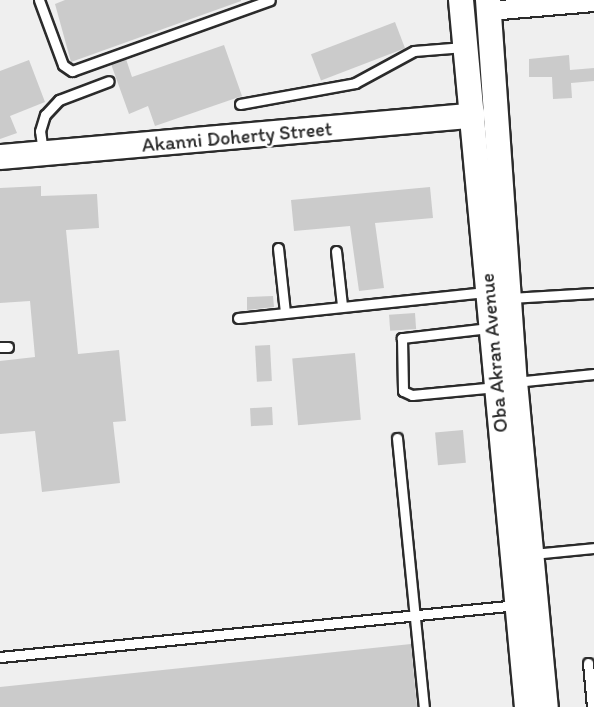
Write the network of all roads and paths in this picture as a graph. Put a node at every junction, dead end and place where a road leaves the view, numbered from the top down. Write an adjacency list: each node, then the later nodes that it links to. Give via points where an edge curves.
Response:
1 (39, 0): 2 (lane, via 63,65 72,71)
2 (270, 0)
3 (461, 0): 6 (main road, Oba Akran Avenue)
4 (594, 2): 5 (street)
5 (489, 5): 15 (main road, Oba Akran Avenue)
6 (466, 47): 8 (lane, via 414,51 355,83); 9 (main road, Oba Akran Avenue)
7 (109, 81): 10 (lane, via 59,100 45,116 40,131)
8 (240, 104)
9 (473, 116): 10 (main road, Akanni Doherty Street); 15 (main road, Oba Akran Avenue)
10 (43, 153): 11 (main road, Akanni Doherty Street)
11 (0, 157)
12 (278, 248): 17 (lane)
13 (336, 251): 16 (lane)
14 (594, 293): 15 (lane)
15 (499, 295): 16 (lane); 19 (main road, Oba Akran Avenue); 21 (main road, Oba Akran Avenue)
16 (342, 305): 17 (lane)
17 (285, 312): 18 (lane)
18 (238, 318)
19 (492, 328): 21 (main road, Oba Akran Avenue); 21 (lane, via 402,338 403,389 412,394)
20 (594, 374): 21 (lane)
21 (506, 384): 24 (main road, Oba Akran Avenue); 25 (main road, Oba Akran Avenue)
22 (397, 438): 26 (lane)
23 (594, 548): 24 (lane)
24 (532, 554): 31 (main road, Oba Akran Avenue)
25 (518, 605): 26 (lane); 30 (main road, Oba Akran Avenue)
26 (416, 614): 27 (lane); 29 (lane)
27 (0, 657)
28 (588, 663): 32 (lane)
29 (423, 707)
30 (527, 707)
31 (546, 707)
32 (592, 707)

